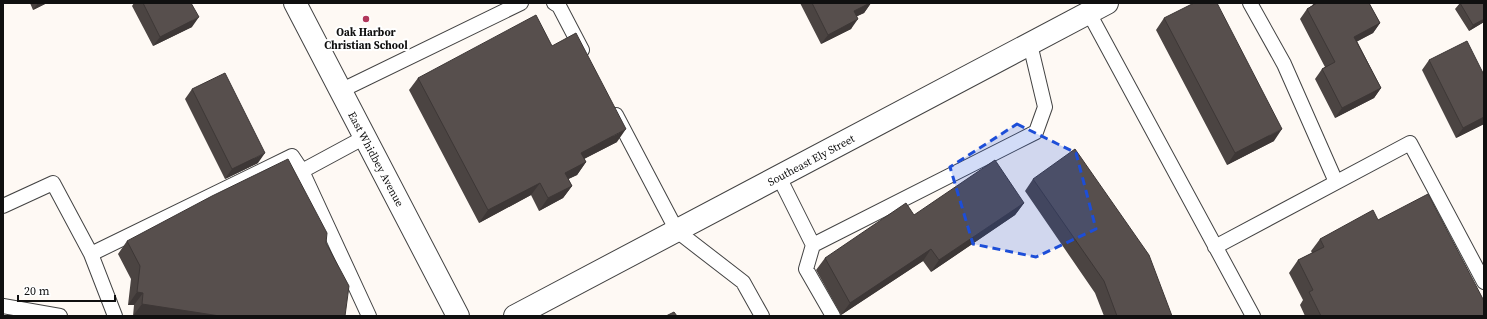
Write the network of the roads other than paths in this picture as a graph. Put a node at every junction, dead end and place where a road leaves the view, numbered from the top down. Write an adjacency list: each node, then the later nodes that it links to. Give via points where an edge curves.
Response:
1 (295, 3): 8 (street, East Whidbey Avenue)
2 (521, 3): 8 (lane)
3 (554, 3): 7 (lane, via 559,6)
4 (1250, 3): 13 (lane, via 1284,64)
5 (1098, 8): 6 (street, Southeast Ely Street); 17 (lane)
6 (1030, 44): 12 (street, Southeast Ely Street); 16 (lane, via 1045,108 1036,132)
7 (588, 62)
8 (340, 91): 10 (street, East Whidbey Avenue)
9 (610, 104): 15 (lane)
10 (365, 137): 11 (lane); 24 (street, East Whidbey Avenue)
11 (302, 171): 18 (lane, via 292,156); 23 (lane)
12 (779, 177): 15 (street, Southeast Ely Street); 16 (lane)
13 (1336, 182): 17 (lane); 19 (lane, via 1410,143)
14 (3, 206): 18 (lane, via 53,183)
15 (677, 231): 25 (street, Southeast Ely Street); 26 (lane, via 743,282)
16 (812, 245): 27 (lane, via 806,269)
17 (1215, 247): 28 (lane)
18 (91, 254): 22 (lane)
19 (1484, 282)
20 (3, 306): 21 (lane)
21 (60, 316)
22 (115, 316)
23 (369, 316)
24 (458, 316)
25 (515, 316)
26 (762, 316)
27 (833, 316)
28 (1252, 316)

